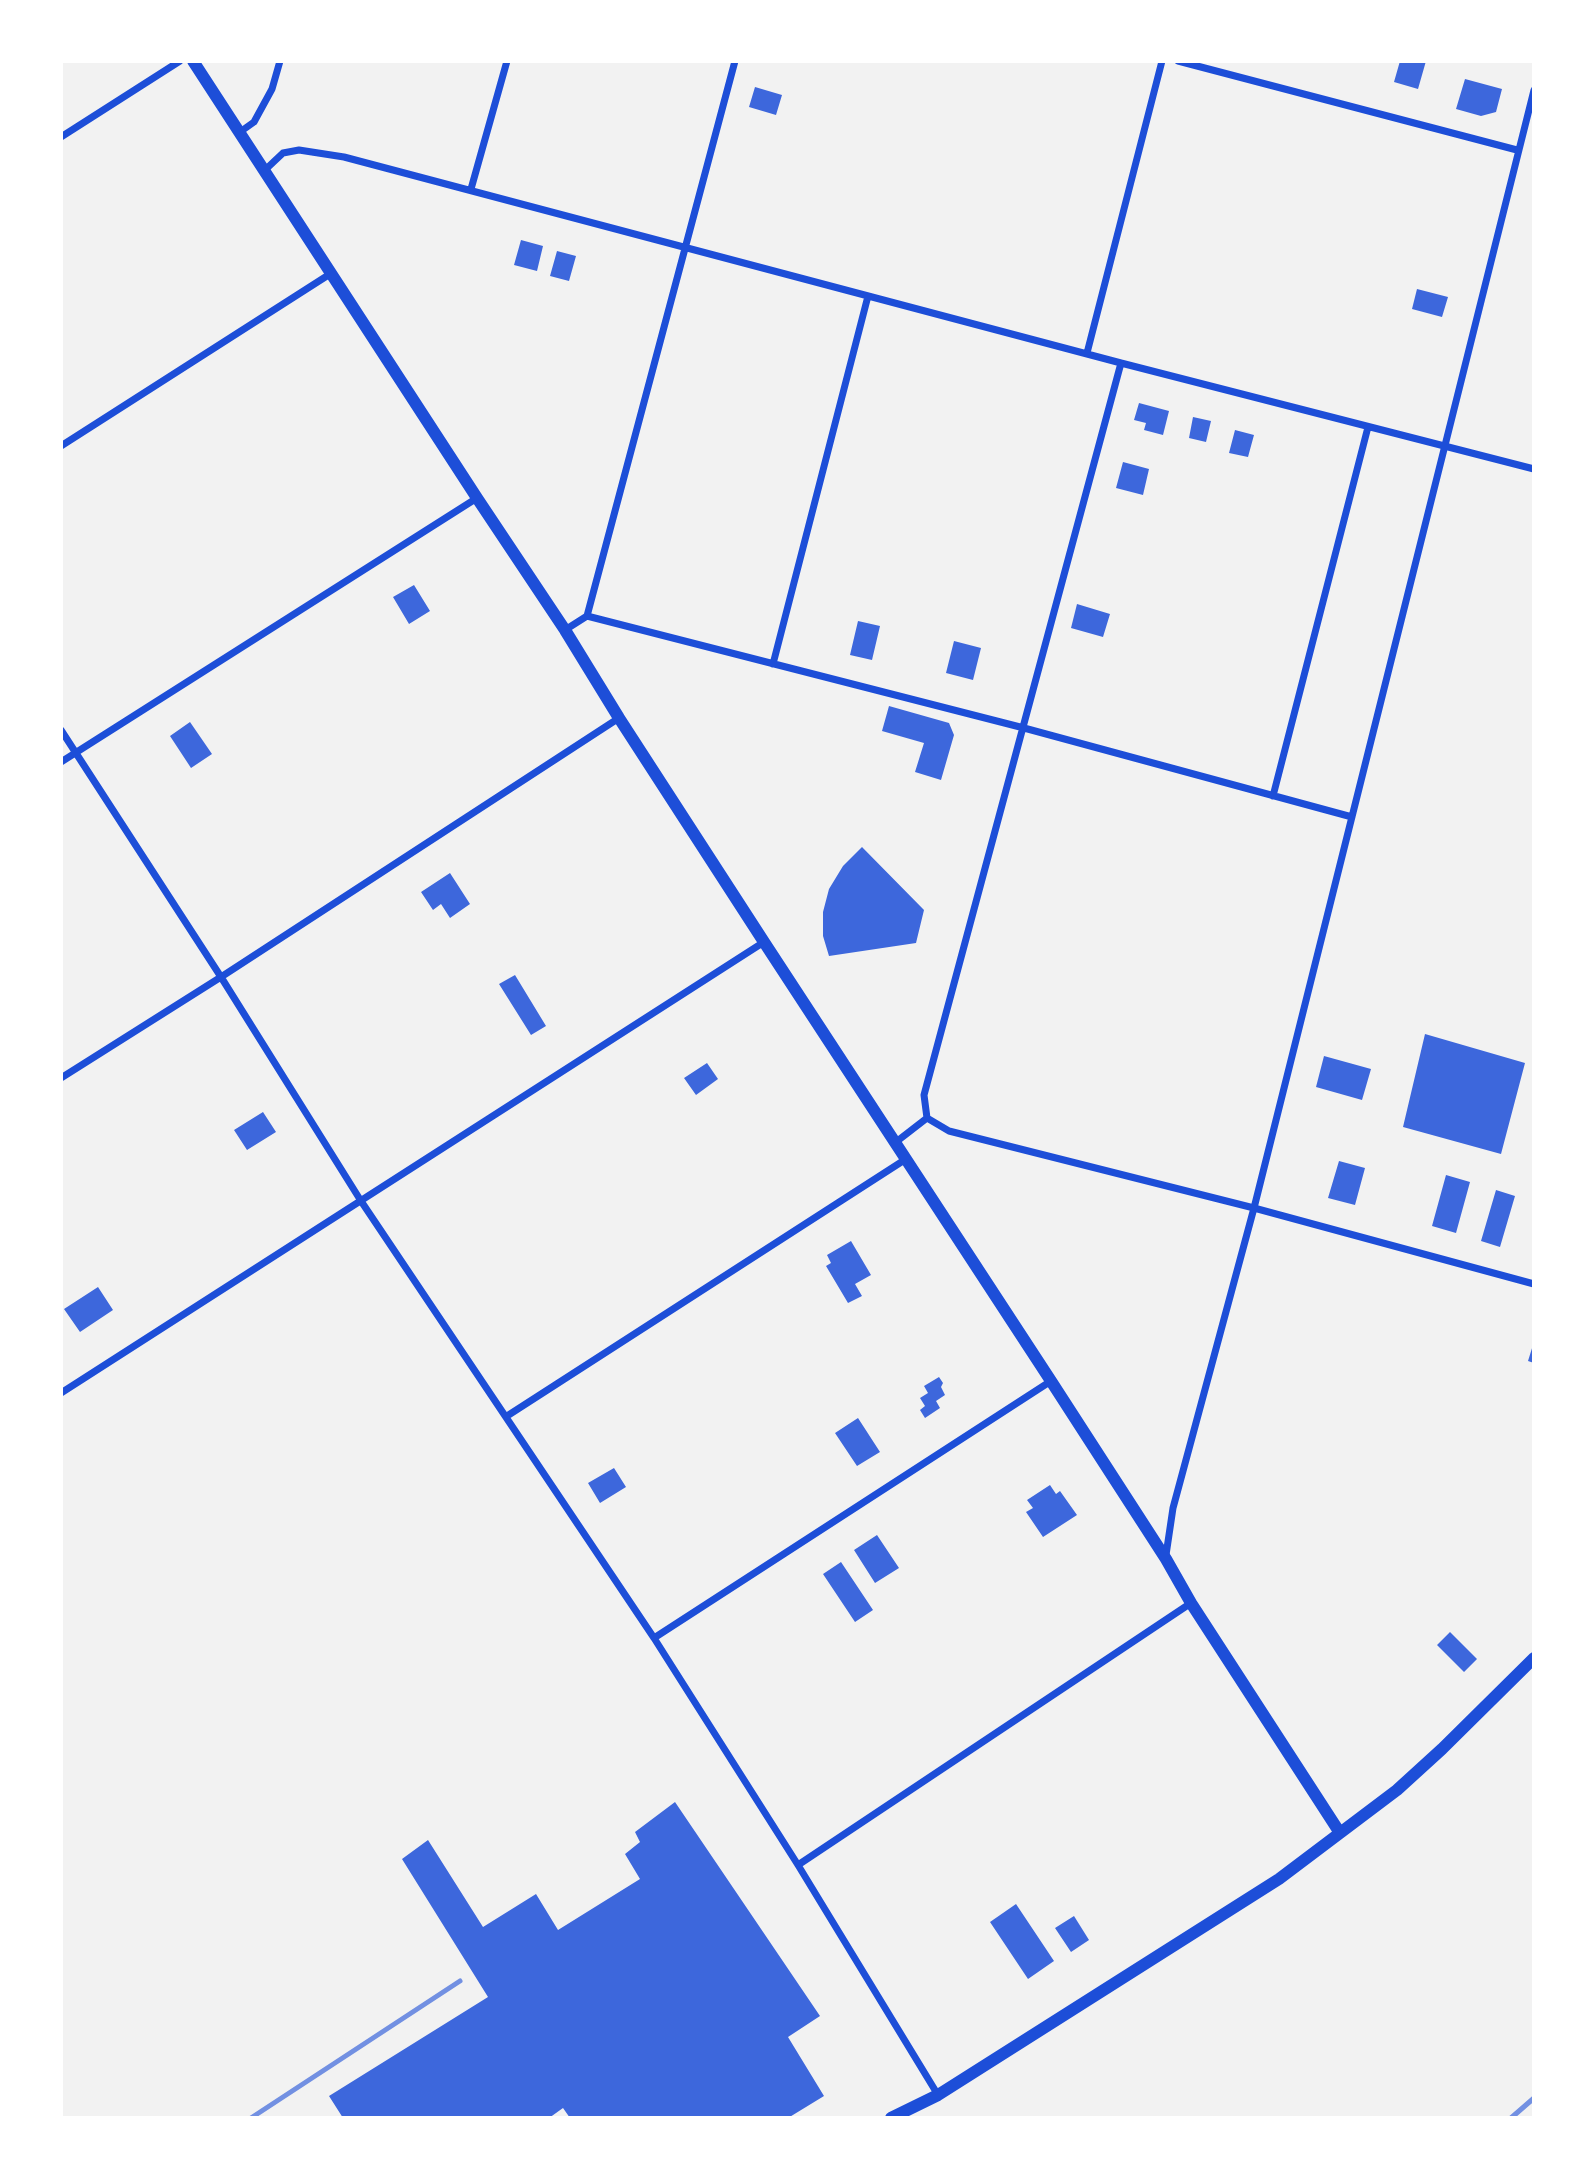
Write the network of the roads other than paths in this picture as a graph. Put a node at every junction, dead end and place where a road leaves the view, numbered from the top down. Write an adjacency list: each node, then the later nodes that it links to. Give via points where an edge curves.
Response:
1 (180, 61): 10 (street)
2 (193, 61): 9 (street)
3 (280, 61): 9 (street, via 272,89 254,122)
4 (507, 61): 13 (street)
5 (735, 61): 14 (street)
6 (1161, 61): 17 (street)
7 (1178, 61): 11 (street)
8 (1534, 90): 11 (street)
9 (240, 132): 12 (street)
10 (61, 137)
11 (1517, 150): 21 (street)
12 (265, 170): 13 (street, via 283,153 299,150); 15 (street)
13 (471, 189): 14 (street)
14 (686, 247): 16 (street); 24 (street)
15 (330, 274): 20 (street); 23 (street)
16 (868, 296): 17 (street); 26 (street)
17 (1087, 353): 18 (street)
18 (1121, 363): 19 (street); 28 (street)
19 (1368, 426): 21 (street); 32 (street)
20 (61, 446)
21 (1446, 446): 22 (street); 33 (street)
22 (1534, 469)
23 (477, 498): 25 (street); 30 (street)
24 (587, 616): 25 (street); 26 (street)
25 (565, 631): 27 (street)
26 (773, 664): 28 (street)
27 (619, 718): 34 (street); 35 (street)
28 (1024, 728): 32 (street); 37 (street, via 924,1095)
29 (61, 730): 30 (street)
30 (76, 752): 31 (street); 35 (street)
31 (61, 762)
32 (1273, 796): 33 (street)
33 (1352, 817): 41 (street)
34 (764, 942): 38 (street); 40 (street)
35 (221, 977): 36 (street); 40 (street)
36 (61, 1077)
37 (927, 1118): 38 (street); 41 (street, via 948,1131)
38 (896, 1142): 39 (street)
39 (906, 1159): 43 (street); 45 (street)
40 (362, 1201): 44 (street); 45 (street)
41 (1254, 1208): 42 (street); 46 (street, via 1173,1508)
42 (1534, 1284)
43 (1051, 1381): 46 (street); 48 (street)
44 (61, 1393)
45 (507, 1416): 48 (street)
46 (1166, 1559): 47 (street)
47 (1191, 1603): 50 (street); 51 (street)
48 (654, 1638): 51 (street)
49 (1534, 1658): 50 (street, via 1424,1766)
50 (1340, 1833): 52 (street, via 1279,1879)
51 (798, 1865): 52 (street)
52 (938, 2095): 53 (street)
53 (891, 2118)

